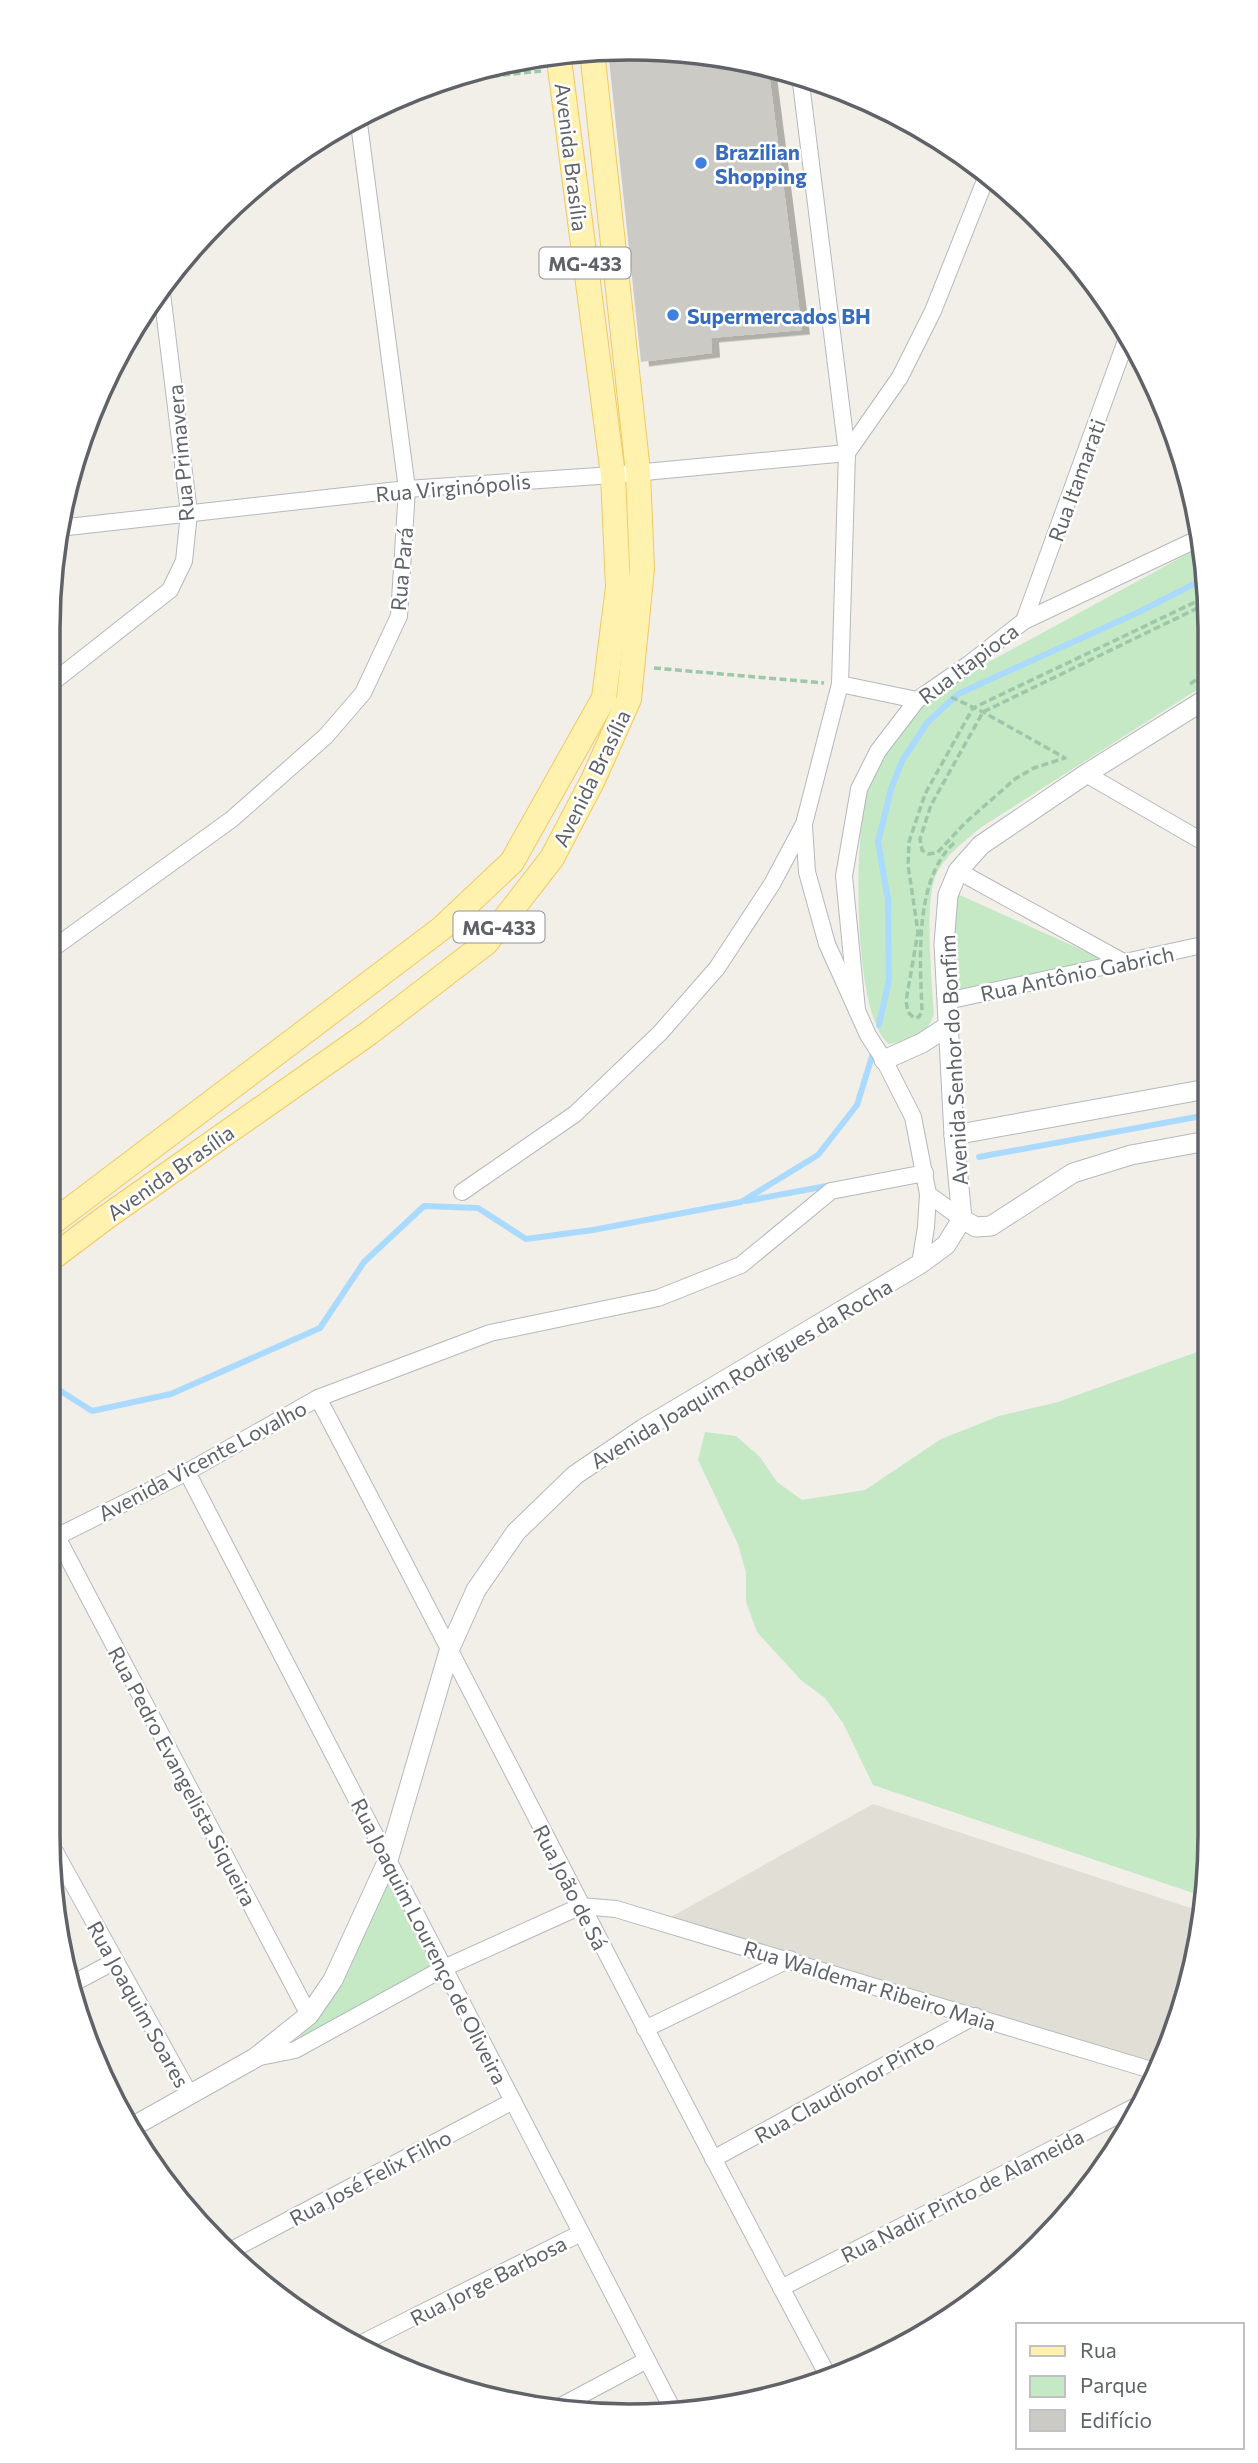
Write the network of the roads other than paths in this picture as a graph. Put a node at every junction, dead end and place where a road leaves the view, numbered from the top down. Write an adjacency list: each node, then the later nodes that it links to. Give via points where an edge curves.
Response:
1 (593, 61): 9 (main road, Avenida Brasília / MG-433)
2 (559, 64): 10 (main road, Avenida Brasília / MG-433)
3 (801, 87): 8 (street)
4 (360, 128): 11 (street, Rua Pará)
5 (984, 184): 8 (street, via 928,322 900,377)
6 (163, 302): 12 (street, Rua Primavera)
7 (1124, 347): 15 (street, Rua Itamarati)
8 (847, 453): 9 (street, Rua Virginópolis); 17 (street)
9 (638, 472): 10 (street, Rua Virginópolis); 39 (main road, Avenida Brasília / MG-433, via 642,569 629,699 552,858 486,943)
10 (613, 475): 11 (street, Rua Virginópolis); 37 (main road, Avenida Brasília / MG-433, via 618,587 604,698 512,862 442,928)
11 (407, 489): 12 (street, Rua Virginópolis); 24 (street, Rua Pará, via 399,616 363,693 326,736 232,819)
12 (189, 513): 13 (street, Rua Virginópolis); 16 (street, Rua Primavera, via 184,561 170,590)
13 (69, 526)
14 (1192, 542): 15 (street, Rua Itapioca)
15 (1024, 621): 18 (street, Rua Itapioca)
16 (60, 677)
17 (840, 684): 18 (street); 21 (street)
18 (917, 700): 28 (street, Rua Itapioca, via 878,751 859,789 844,876)
19 (1198, 704): 20 (street, Avenida Senhor do Bonfim)
20 (1086, 774): 22 (street); 23 (street, Avenida Senhor do Bonfim, via 981,845)
21 (804, 824): 28 (street, via 807,872 827,944); 35 (street, via 772,884 717,968 660,1033 575,1114)
22 (1198, 839)
23 (958, 871): 26 (street); 27 (street, Avenida Senhor do Bonfim, via 948,895)
24 (60, 943)
25 (1198, 946): 26 (street, Rua Antônio Gabrich)
26 (1125, 963): 27 (street, Rua Antônio Gabrich)
27 (947, 1001): 29 (street, Avenida Senhor do Bonfim)
28 (857, 1010): 30 (street)
29 (948, 1026): 30 (street); 32 (street, Avenida Senhor do Bonfim)
30 (884, 1060): 34 (street, via 913,1117)
31 (1198, 1091): 32 (street)
32 (954, 1135): 38 (street, Avenida Senhor do Bonfim)
33 (1198, 1143): 38 (street, via 1132,1154 1073,1173 991,1226 976,1227)
34 (925, 1173): 36 (street); 41 (street, Avenida Vicente Lovalho, via 831,1191 741,1265 658,1298 490,1333)
35 (462, 1192)
36 (928, 1194): 38 (street); 40 (street)
37 (60, 1217)
38 (962, 1219): 40 (street, Avenida Joaquim Rodrigues da Rocha, via 946,1245)
39 (60, 1252)
40 (920, 1264): 45 (street, Avenida Joaquim Rodrigues da Rocha, via 643,1429 575,1475 516,1532 476,1590)
41 (318, 1398): 42 (street, Avenida Vicente Lovalho); 45 (street, Rua João de Sá)
42 (187, 1472): 43 (street, Avenida Vicente Lovalho); 46 (street, Rua Joaquim Lourenço de Oliveira)
43 (60, 1535)
44 (60, 1554): 53 (street, Rua Pedro Evangelista Siqueira)
45 (450, 1648): 46 (street, Avenida Joaquim Rodrigues da Rocha); 48 (street, Rua João de Sá)
46 (388, 1860): 51 (street, Rua Joaquim Lourenço de Oliveira); 53 (street, Avenida Joaquim Rodrigues da Rocha, via 333,1980)
47 (61, 1862): 50 (street, Rua Joaquim Soares)
48 (581, 1906): 49 (street, Rua Waldemar Ribeiro Maia, via 616,1909); 51 (street, Avenida Joaquim Rodrigues da Rocha); 55 (street, Rua João de Sá)
49 (790, 1959): 54 (street, Rua Waldemar Ribeiro Maia); 55 (street)
50 (115, 1961): 52 (street); 58 (street, Rua Joaquim Soares)
51 (444, 1968): 56 (street, Avenida Joaquim Rodrigues da Rocha, via 295,2050); 59 (street, Rua Joaquim Lourenço de Oliveira)
52 (79, 1980)
53 (309, 2015): 56 (street, Avenida Joaquim Rodrigues da Rocha)
54 (975, 2016): 57 (street, Rua Waldemar Ribeiro Maia); 62 (street, Rua Claudionor Pinto)
55 (645, 2029): 62 (street, Rua João de Sá)
56 (255, 2058): 58 (street, Avenida Joaquim Rodrigues da Rocha)
57 (1148, 2069)
58 (190, 2095): 61 (street, Avenida Joaquim Rodrigues da Rocha)
59 (513, 2101): 63 (street, Rua Joaquim Lourenço de Oliveira); 64 (street, Rua José Felix Filho)
60 (1126, 2111): 65 (street, Rua Nadir Pinto de Alameida)
61 (139, 2123)
62 (713, 2159): 65 (street, Rua João de Sá)
63 (581, 2233): 66 (street, Rua Jorge Barbosa); 67 (street, Rua Joaquim Lourenço de Oliveira)
64 (237, 2247)
65 (781, 2288): 68 (street, Rua João de Sá)
66 (368, 2340)
67 (647, 2360): 69 (street); 70 (street, Rua Joaquim Lourenço de Oliveira)
68 (824, 2369)
69 (572, 2400)
70 (669, 2402)

